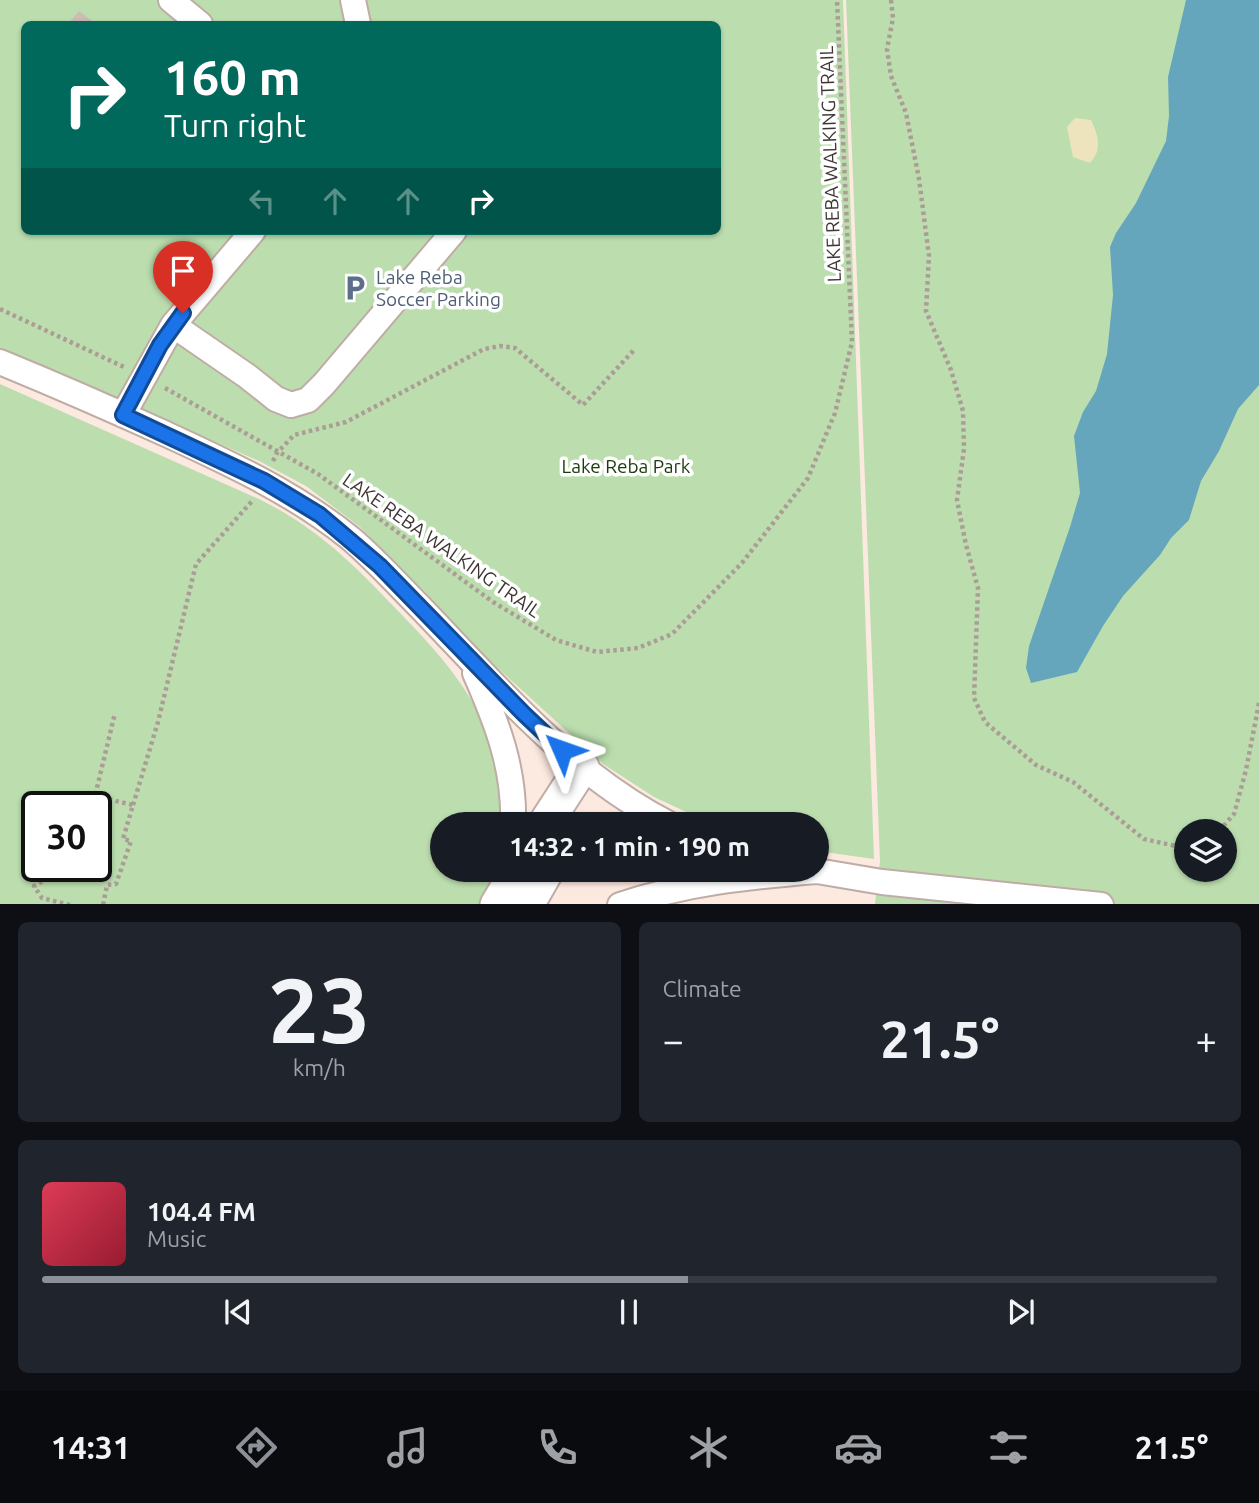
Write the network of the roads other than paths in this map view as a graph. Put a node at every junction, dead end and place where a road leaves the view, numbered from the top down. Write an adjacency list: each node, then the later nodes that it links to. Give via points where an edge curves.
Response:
1 (171, 0): 3 (street)
2 (353, 0): 4 (street)
3 (196, 21)
4 (357, 21)
5 (250, 235): 7 (street)
6 (451, 235): 7 (street, via 308,400 291,405 276,399)
7 (173, 325): 9 (street)
8 (0, 362): 9 (street)
9 (123, 415): 10 (street, via 264,481 320,515 380,566)
10 (468, 657): 11 (street); 12 (street, via 505,747)
11 (590, 774): 13 (street); 14 (street); 15 (street)
12 (513, 812)
13 (556, 812)
14 (577, 812)
15 (648, 812)
16 (829, 873): 25 (street)
17 (504, 882): 21 (street)
18 (511, 882): 22 (street)
19 (540, 882): 23 (street)
20 (706, 882): 24 (street)
21 (497, 904)
22 (498, 904)
23 (528, 904)
24 (623, 904)
25 (1091, 904)

